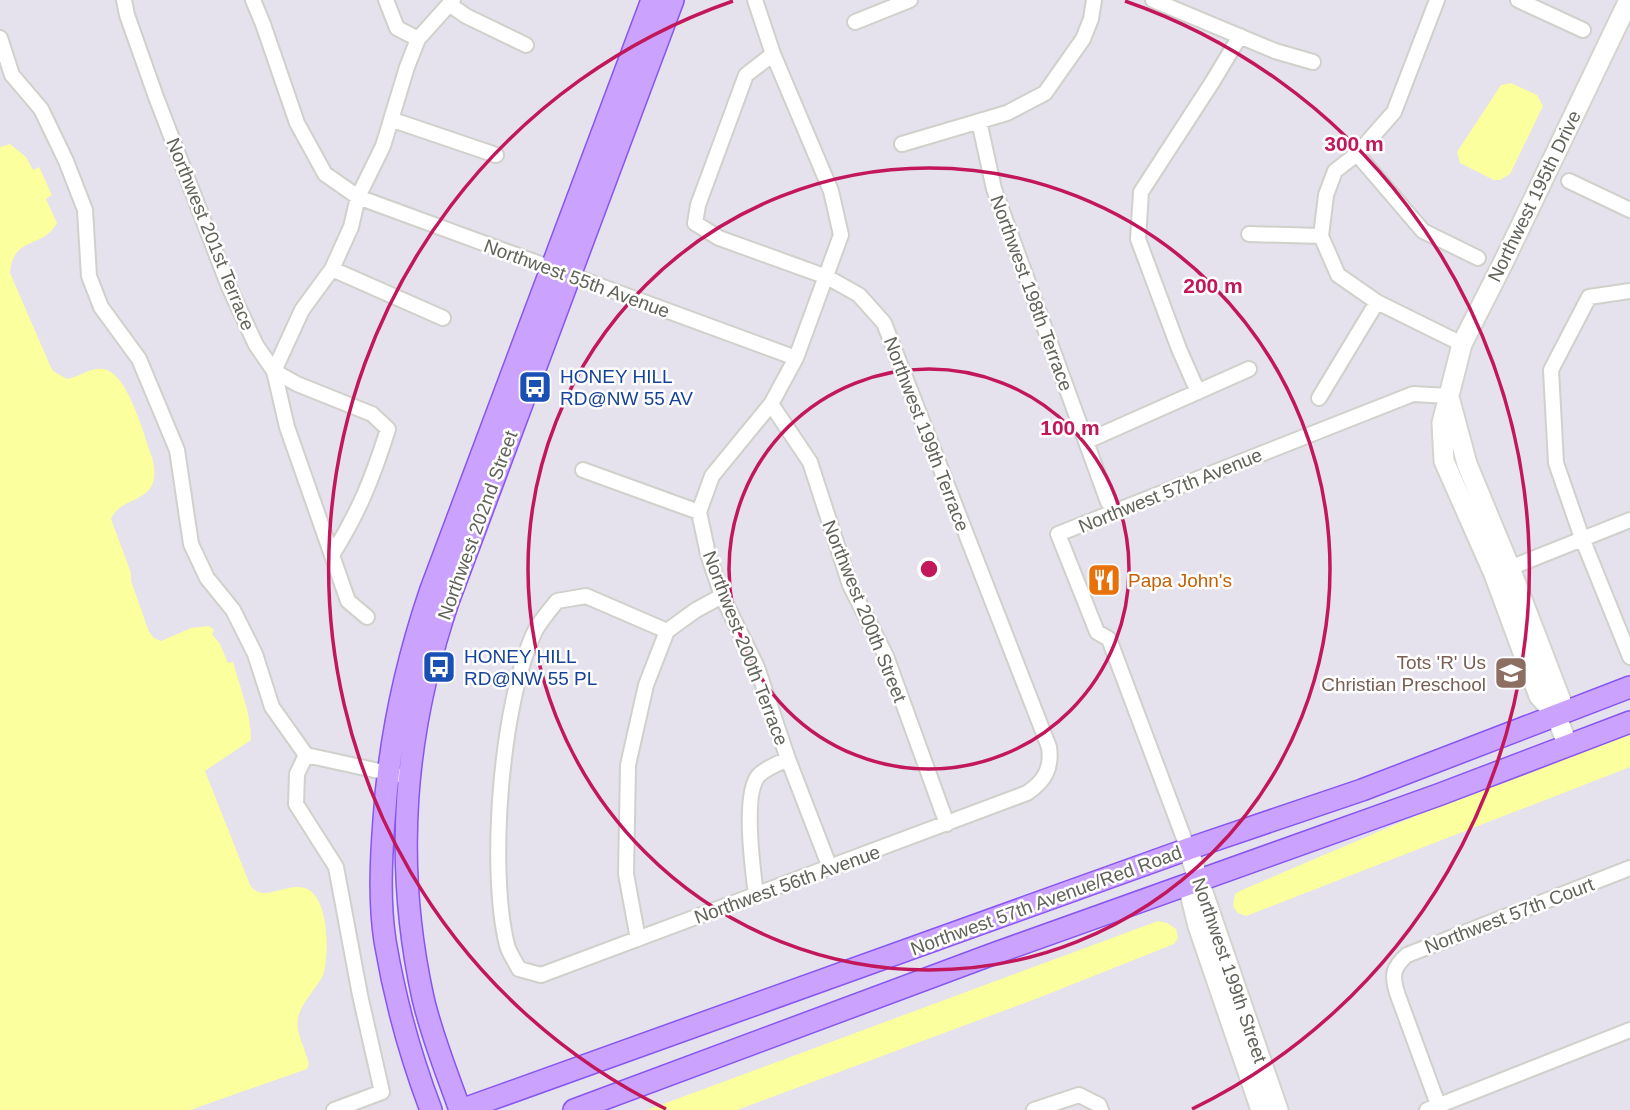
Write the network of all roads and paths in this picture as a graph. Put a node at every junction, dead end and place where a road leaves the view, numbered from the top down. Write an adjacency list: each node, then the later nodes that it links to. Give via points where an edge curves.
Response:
1 (124, 0): 42 (street, Northwest 201st Terrace, via 229,287 256,345)
2 (253, 0): 28 (street, Northwest 55th Avenue, via 297,122 325,174)
3 (386, 0): 18 (street, via 397,27)
4 (652, 0): 34 (main road, Northwest 202nd Street)
5 (673, 0): 34 (main road, Northwest 202nd Street)
6 (755, 0): 20 (street)
7 (909, 0): 14 (street)
8 (1094, 0): 23 (street, via 1083,39 1045,93 1007,113)
9 (1153, 0): 16 (street)
10 (1437, 0): 25 (street, via 1394,112)
11 (1518, 0): 15 (street)
12 (1629, 0): 39 (street, Northwest 195th Drive)
13 (451, 2): 18 (street); 19 (street, via 466,16)
14 (855, 22)
15 (1583, 30)
16 (1240, 36): 21 (street); 43 (street, via 1141,192 1138,239)
17 (0, 37): 63 (street, via 12,75 41,110 85,210 89,276 101,307 139,359 177,450 191,544 255,654 272,707)
18 (418, 38): 22 (street)
19 (526, 45)
20 (773, 54): 35 (street, via 831,191 841,235); 35 (street, Northwest 199th Terrace, via 746,75 695,223 719,238)
21 (1313, 62)
22 (393, 120): 26 (street); 28 (street)
23 (979, 121): 24 (street); 47 (street, Northwest 198th Terrace, via 994,189)
24 (902, 144)
25 (1357, 154): 31 (street, via 1335,171 1326,195); 32 (street, via 1423,231)
26 (496, 155)
27 (1569, 181): 29 (street)
28 (358, 197): 33 (street, via 351,227); 34 (street, Northwest 55th Avenue)
29 (1630, 210)
30 (1249, 234): 31 (street)
31 (1321, 236): 37 (street, via 1338,275)
32 (1478, 258)
33 (331, 269): 38 (street); 42 (street, via 302,310)
34 (561, 272): 40 (street, Northwest 55th Avenue); 66 (main road, Northwest 202nd Street, via 415,637 402,689)
35 (827, 277): 40 (street); 65 (street, Northwest 199th Terrace, via 859,295 884,323 1049,747)
36 (1630, 291): 52 (street, via 1589,297 1551,370 1556,463)
37 (1377, 302): 39 (street); 45 (street)
38 (443, 318)
39 (1462, 344): 44 (street, Northwest 195th Drive)
40 (796, 358): 46 (street)
41 (1249, 369): 43 (street)
42 (274, 371): 53 (street, Northwest 201st Terrace, via 287,427); 53 (street, via 373,414 388,429 355,519)
43 (1198, 392): 47 (street)
44 (1448, 396): 54 (street, Northwest 195th Drive, via 1442,422 1444,461); 68 (street, Northwest 57th Avenue, via 1413,394 1058,534 1097,632 1110,639)
45 (1319, 398)
46 (771, 404): 50 (street, via 712,476); 67 (street, Northwest 200th Street, via 810,462 850,585 886,656)
47 (1087, 441): 49 (street, Northwest 198th Terrace)
48 (583, 470): 50 (street)
49 (1108, 502)
50 (699, 512): 55 (street, Northwest 200th Terrace)
51 (1630, 520): 52 (street)
52 (1582, 538): 54 (street); 58 (street)
53 (332, 555): 56 (street, Northwest 201st Terrace, via 348,601)
54 (1502, 571): 60 (street, Northwest 195th Drive, via 1561,701)
55 (722, 596): 57 (street); 64 (street, Northwest 200th Terrace, via 757,667)
56 (367, 617)
57 (667, 631): 73 (street, via 646,685 628,765 626,874); 73 (street, Northwest 56th Avenue, via 586,596 557,601 536,631 520,676 508,733 498,827 502,910 508,947 519,969 541,975)
58 (1630, 657)
59 (1630, 687): 60 (main road, Northwest 57th Avenue/Red Road)
60 (1556, 715): 62 (street, Northwest 195th Drive); 68 (main road, Northwest 57th Avenue/Red Road, via 1362,790)
61 (1630, 722): 62 (main road, Northwest 57th Avenue/Red Road)
62 (1568, 746): 71 (main road, Northwest 57th Avenue/Red Road)
63 (306, 755): 66 (street); 77 (street, via 297,774 296,804 336,867 382,1092)
64 (788, 759): 69 (street, Northwest 200th Terrace); 72 (street, Northwest 200th Terrace, via 758,776 753,785 750,844)
65 (1047, 773): 67 (street, Northwest 56th Avenue, via 1027,793)
66 (397, 775): 78 (main road, Northwest 202nd Street, via 381,860 385,939 404,1029); 79 (main road, Northwest 202nd Street, via 415,956 433,1033)
67 (947, 824): 69 (street, Northwest 56th Avenue)
68 (1188, 849): 71 (street, Northwest 199th Street); 79 (main road, Northwest 57th Avenue/Red Road)
69 (830, 867): 72 (street, Northwest 56th Avenue)
70 (1630, 868): 76 (street, Northwest 57th Court, via 1407,955 1394,969 1397,993)
71 (1193, 882): 80 (main road, Northwest 57th Avenue/Red Road); 82 (street, Northwest 199th Street, via 1198,926); 83 (street, Northwest 199th Street)
72 (756, 895): 73 (street, Northwest 56th Avenue)
73 (638, 939)
74 (1630, 1030): 76 (street)
75 (1100, 1107): 81 (street, via 1079,1095)
76 (1435, 1108)
77 (334, 1110)
78 (431, 1110)
79 (460, 1110)
80 (574, 1110)
81 (1034, 1110)
82 (1261, 1110)
83 (1278, 1110)

